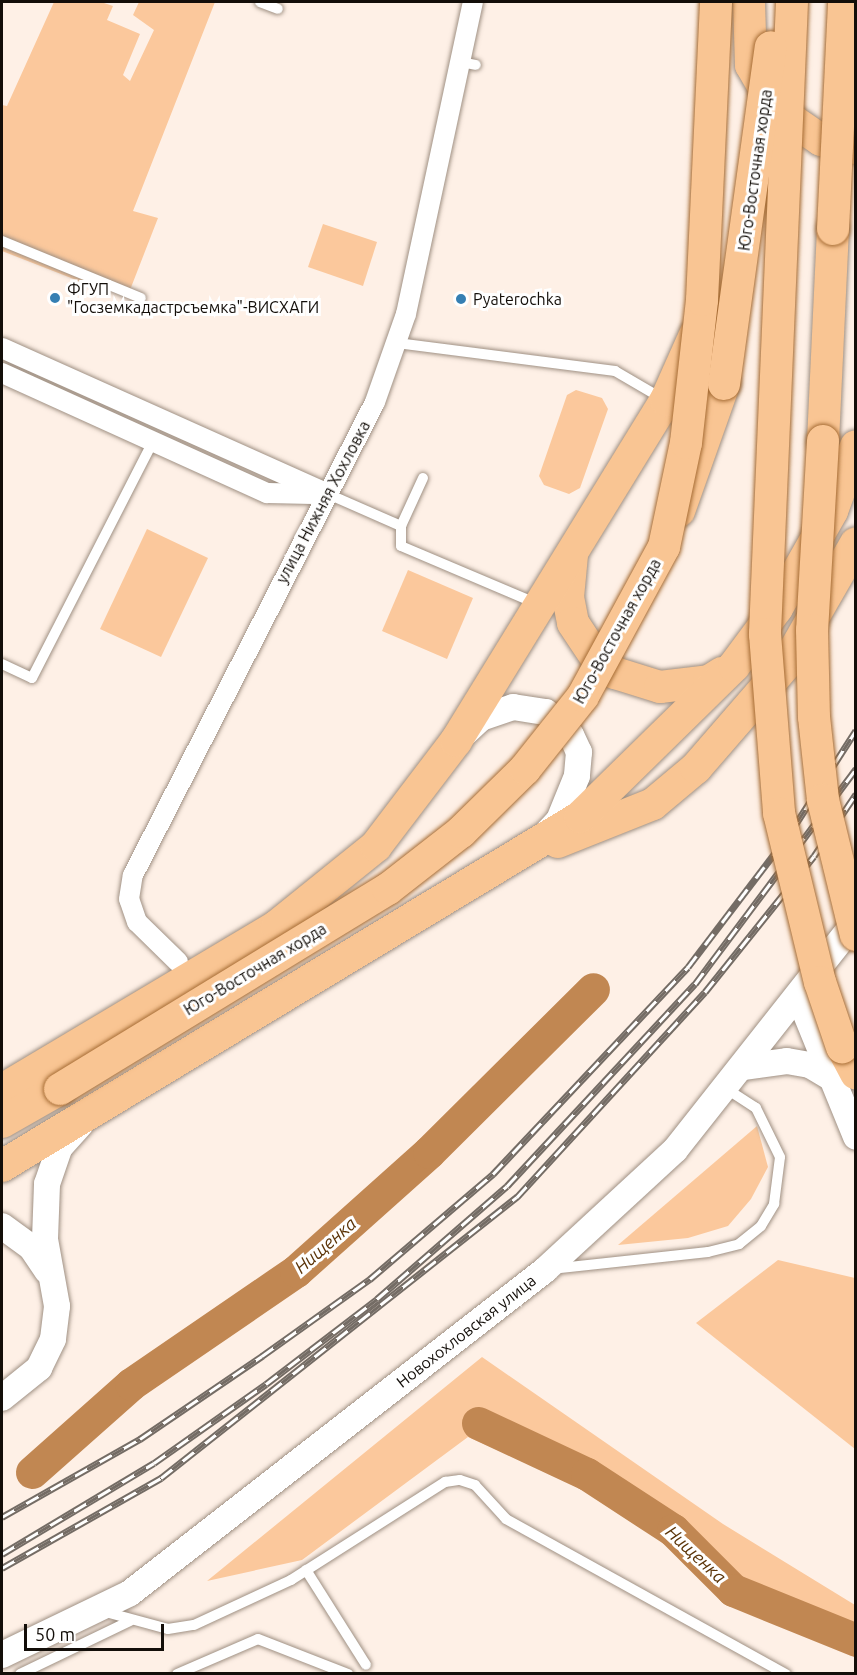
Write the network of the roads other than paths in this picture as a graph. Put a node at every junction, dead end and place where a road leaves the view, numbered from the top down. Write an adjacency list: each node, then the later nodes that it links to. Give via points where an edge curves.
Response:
1 (260, 2): 9 (lane)
2 (473, 2): 15 (street, улица Нижняя Хохловка, via 469,63)
3 (716, 2): 26 (main road, bridge, via 696,378)
4 (731, 2): 18 (main road, via 715,266 701,319)
5 (749, 2): 11 (main road, bridge, via 751,65 771,102 800,129)
6 (777, 2): 26 (main road, Юго-Восточная хорда, bridge, via 724,384 698,467)
7 (792, 2): 37 (main road, Юго-Восточная хорда, bridge, via 765,634 769,724 778,813)
8 (844, 2): 12 (main road, bridge)
9 (278, 9)
10 (855, 116): 12 (main road, bridge)
11 (855, 148)
12 (833, 229): 33 (main road, bridge, via 812,630 814,717 824,800)
13 (2, 241): 14 (lane)
14 (141, 298)
15 (397, 343): 18 (lane, via 615,371); 22 (street, улица Нижняя Хохловка, via 375,402)
16 (2, 348): 22 (street)
17 (2, 373): 19 (street)
18 (666, 400): 24 (main road)
19 (153, 442): 22 (street, via 267,494); 28 (lane, via 32,678)
20 (855, 446): 29 (main road, bridge, via 832,511 777,608)
21 (423, 478): 23 (lane)
22 (328, 494): 23 (lane); 34 (street, улица Нижняя Хохловка, via 133,875 129,899 137,922)
23 (401, 526): 27 (lane, via 401,546)
24 (576, 543): 29 (main road, via 568,597 573,623 597,658 615,672 660,687 709,681); 30 (main road)
25 (855, 543): 31 (main road, via 787,663 696,768 652,804 604,827)
26 (664, 547): 41 (main road, Юго-Восточная хорда, bridge, via 584,696 525,769 460,832 388,889)
27 (528, 600)
28 (2, 664)
29 (734, 666): 31 (main road, via 580,818)
30 (456, 741): 31 (street, via 481,718 513,707 546,712 571,735 579,752 577,776 559,820); 39 (main road, via 376,846 324,893)
31 (529, 852): 40 (main road)
32 (855, 921): 35 (street, Новохохловская улица)
33 (855, 935)
34 (178, 962)
35 (799, 997): 36 (street, Новохохловская улица); 37 (street)
36 (743, 1066): 37 (street, via 788,1061); 38 (street, Новохохловская улица)
37 (843, 1075): 42 (street)
38 (724, 1088): 45 (street, Новохохловская улица, via 675,1150); 45 (lane, via 756,1108 780,1157 774,1204 761,1226 739,1244 708,1252)
39 (2, 1090)
40 (92, 1113): 43 (main road); 46 (street, via 60,1148 47,1184 45,1239)
41 (2, 1122)
42 (855, 1137)
43 (2, 1166)
44 (2, 1226): 46 (street, via 31,1247)
45 (545, 1270): 49 (street, Новохохловская улица, via 130,1593)
46 (54, 1290): 47 (street, via 56,1322 47,1354 28,1380)
47 (2, 1398)
48 (306, 1570): 50 (lane, via 194,1625 168,1629); 52 (lane); 56 (lane, via 445,1482 460,1480 475,1485 506,1519)
49 (96, 1609): 50 (lane); 51 (street, Новохохловская улица)
50 (130, 1620): 53 (lane)
51 (2, 1655)
52 (366, 1665)
53 (20, 1674)
54 (177, 1674): 55 (lane, via 258,1639)
55 (348, 1674)
56 (786, 1674)

